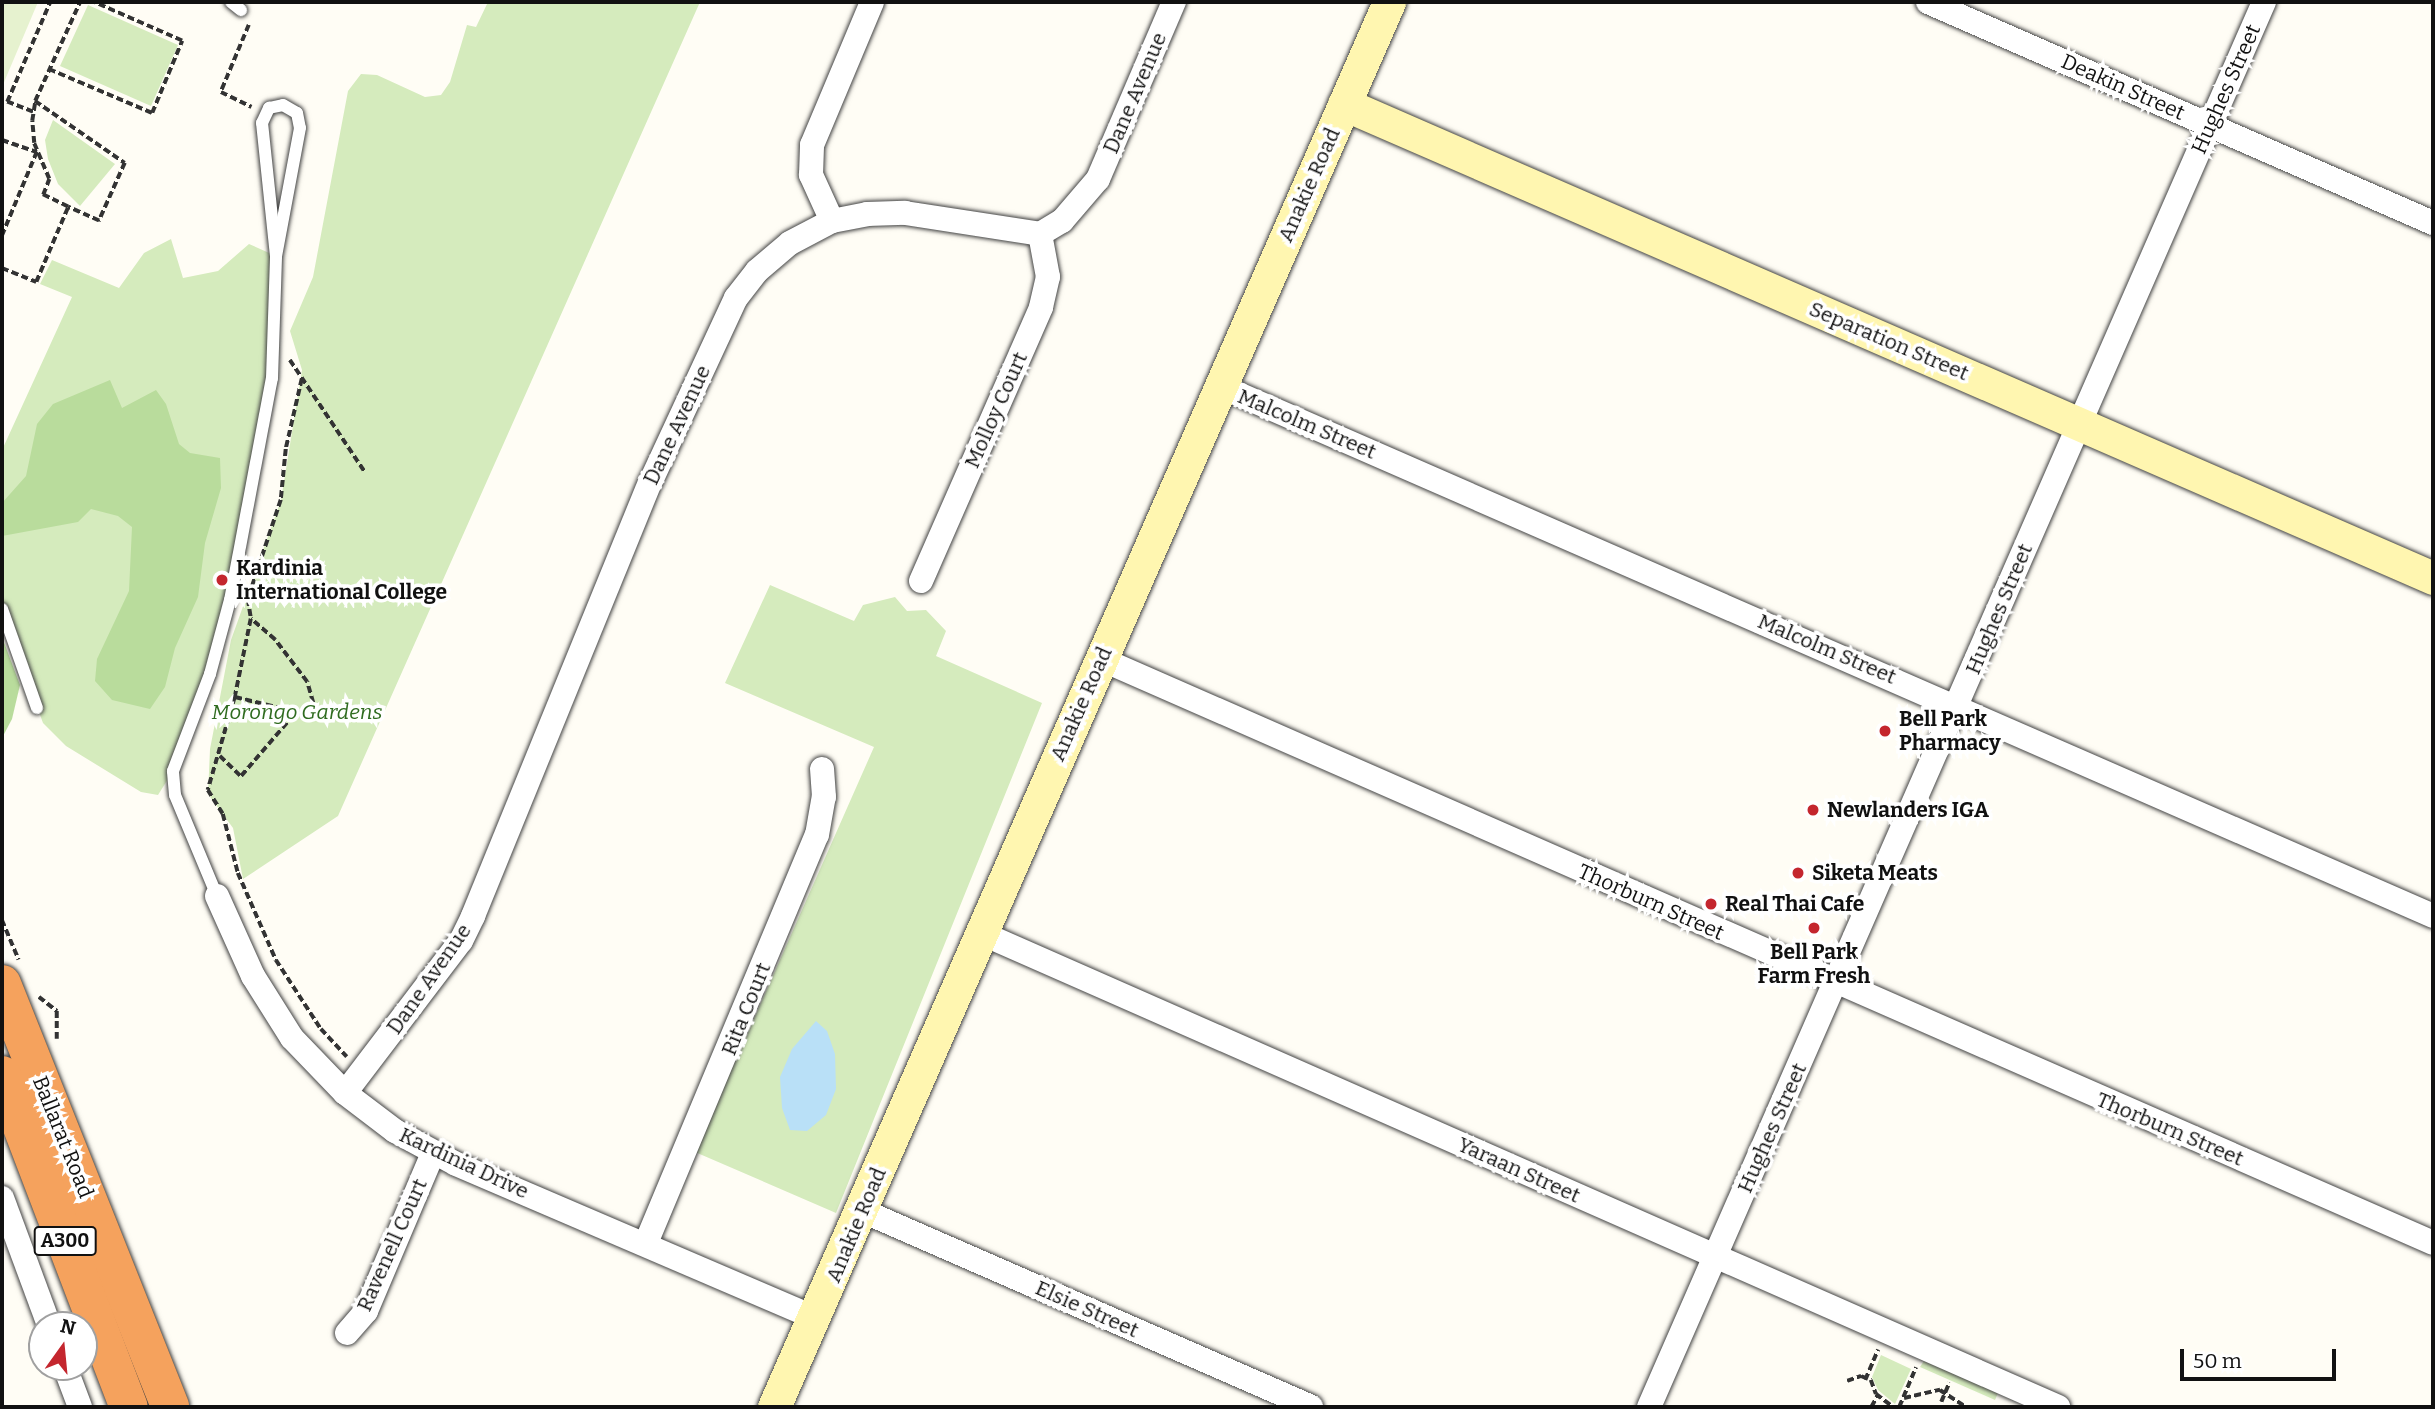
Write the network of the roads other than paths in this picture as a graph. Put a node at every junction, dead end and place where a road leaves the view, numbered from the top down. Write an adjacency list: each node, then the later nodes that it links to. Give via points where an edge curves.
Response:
1 (872, 2): 8 (street, via 812,145 811,175)
2 (1174, 2): 10 (street, Dane Avenue, via 1098,179 1062,221)
3 (1389, 2): 6 (main road, Anakie Road)
4 (1928, 2): 7 (street, Deakin Street)
5 (2264, 2): 7 (street, Hughes Street)
6 (1344, 104): 12 (main road, Anakie Road); 13 (main road, Separation Street)
7 (2210, 125): 9 (street, Deakin Street); 13 (street, Hughes Street)
8 (832, 221): 10 (street, Dane Avenue, via 905,213); 27 (street, Dane Avenue, via 789,243 757,271 736,298 650,483 461,941)
9 (2433, 223)
10 (1040, 234): 15 (street, Molloy Court, via 1048,277 1041,307)
11 (276, 256): 11 (lane, via 262,123 265,113 283,105 300,119); 21 (lane, Kardinia Drive, via 272,378 240,556 210,674 173,771 175,795)
12 (1220, 386): 17 (main road, Anakie Road); 18 (street, Malcolm Street)
13 (2079, 424): 14 (main road, Separation Street); 18 (street, Hughes Street)
14 (2433, 578)
15 (921, 581)
16 (2, 609): 19 (lane)
17 (1101, 659): 23 (main road, Anakie Road); 25 (street, Thorburn Street)
18 (1957, 706): 22 (street, Malcolm Street); 25 (street, Hughes Street)
19 (37, 708)
20 (822, 769): 31 (street, Rita Court, via 824,797 817,835)
21 (217, 896): 27 (street, Kardinia Drive, via 246,963 283,1025)
22 (2433, 916)
23 (981, 933): 30 (main road, Anakie Road); 33 (street, Yaraan Street)
24 (2, 984): 40 (highway, Ballarat Road / A300)
25 (1836, 984): 32 (street, Thorburn Street); 33 (street, Hughes Street)
26 (2, 1075): 39 (highway, Ballarat Road / A300)
27 (345, 1093): 28 (street, Kardinia Drive)
28 (433, 1153): 31 (street, Kardinia Drive); 36 (street, Ravenell Court, via 366,1311)
29 (2, 1198): 34 (street)
30 (863, 1211): 35 (main road, Anakie Road); 42 (street, Elsie Street)
31 (646, 1243): 35 (street, Kardinia Drive)
32 (2433, 1243)
33 (1715, 1256): 43 (street, Hughes Street); 44 (street, Yaraan Street)
34 (44, 1311)
35 (815, 1318): 41 (main road, Anakie Road)
36 (347, 1333)
37 (70, 1381): 38 (street)
38 (80, 1407)
39 (129, 1407)
40 (170, 1407)
41 (775, 1407)
42 (1311, 1407)
43 (1649, 1407)
44 (2058, 1407)

